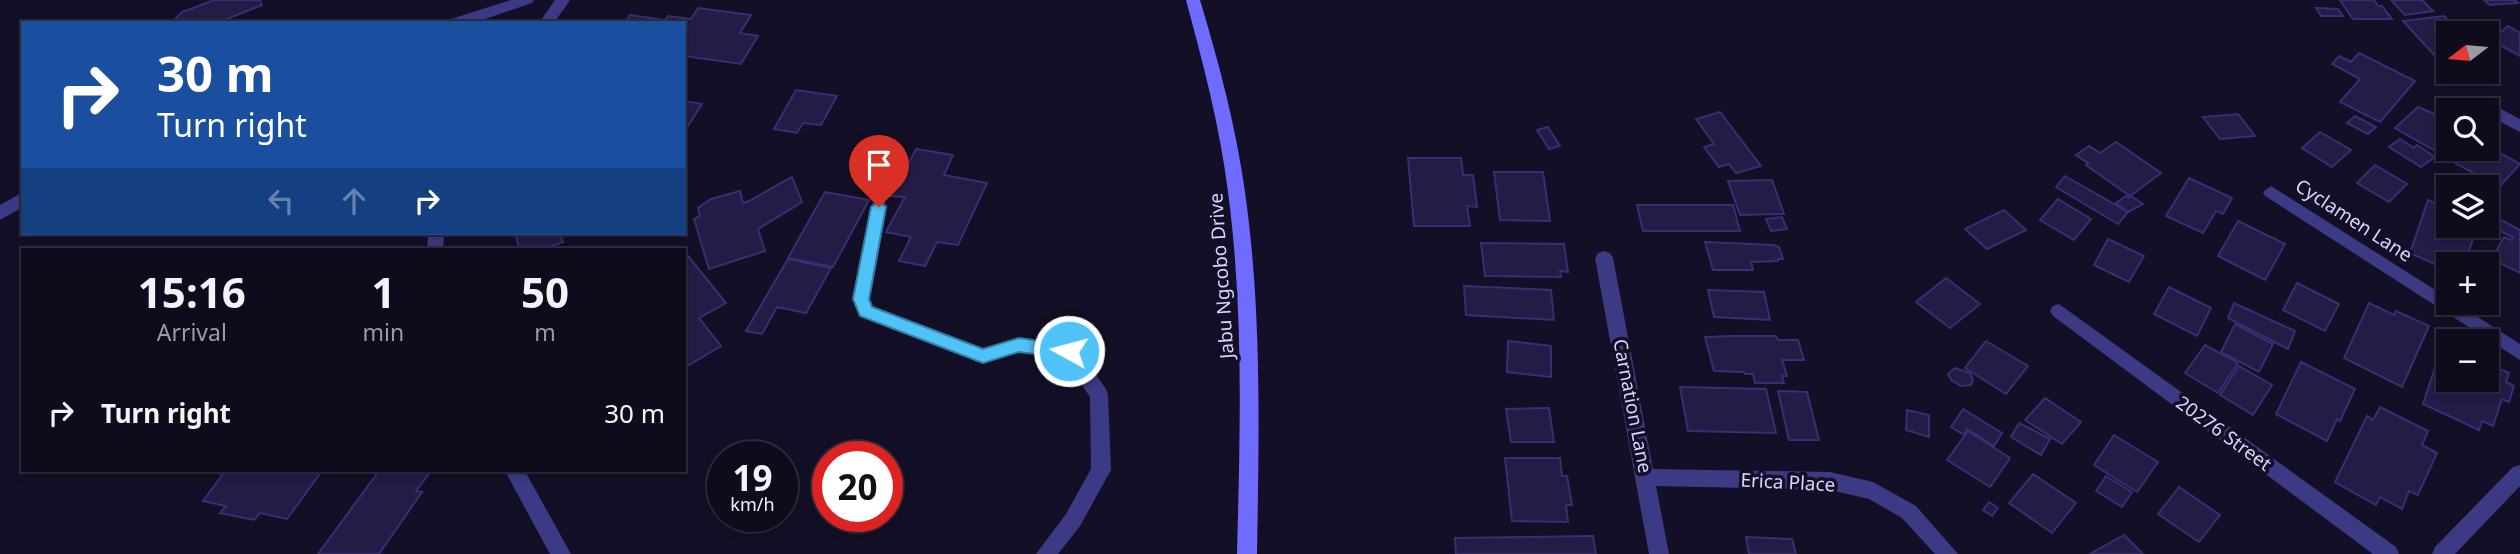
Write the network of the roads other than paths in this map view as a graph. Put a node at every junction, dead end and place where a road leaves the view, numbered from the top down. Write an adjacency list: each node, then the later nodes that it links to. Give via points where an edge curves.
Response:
1 (527, 0): 4 (street)
2 (563, 0): 5 (street)
3 (1193, 0): 18 (main road, Jabu Ngcobo Drive, via 1215,76 1240,217 1250,404)
4 (462, 21)
5 (547, 21)
6 (2499, 114): 7 (street)
7 (2520, 126)
8 (2271, 191): 12 (street, Cyclamen Lane)
9 (879, 207): 17 (street, via 861,299 866,311 983,356 1019,345 1069,351 1099,395 1101,470 1073,520)
10 (1604, 258): 15 (street, Carnation Lane)
11 (2059, 311): 21 (street, 20276 Street)
12 (2520, 353)
13 (516, 472): 16 (street)
14 (2520, 473): 22 (street)
15 (1646, 477): 19 (street, Carnation Lane); 20 (street, Erica Place, via 1830,481 1873,491 1909,512)
16 (561, 554)
17 (1046, 554)
18 (1248, 554)
19 (1660, 554)
20 (1948, 554)
21 (2389, 554)
22 (2441, 554)

